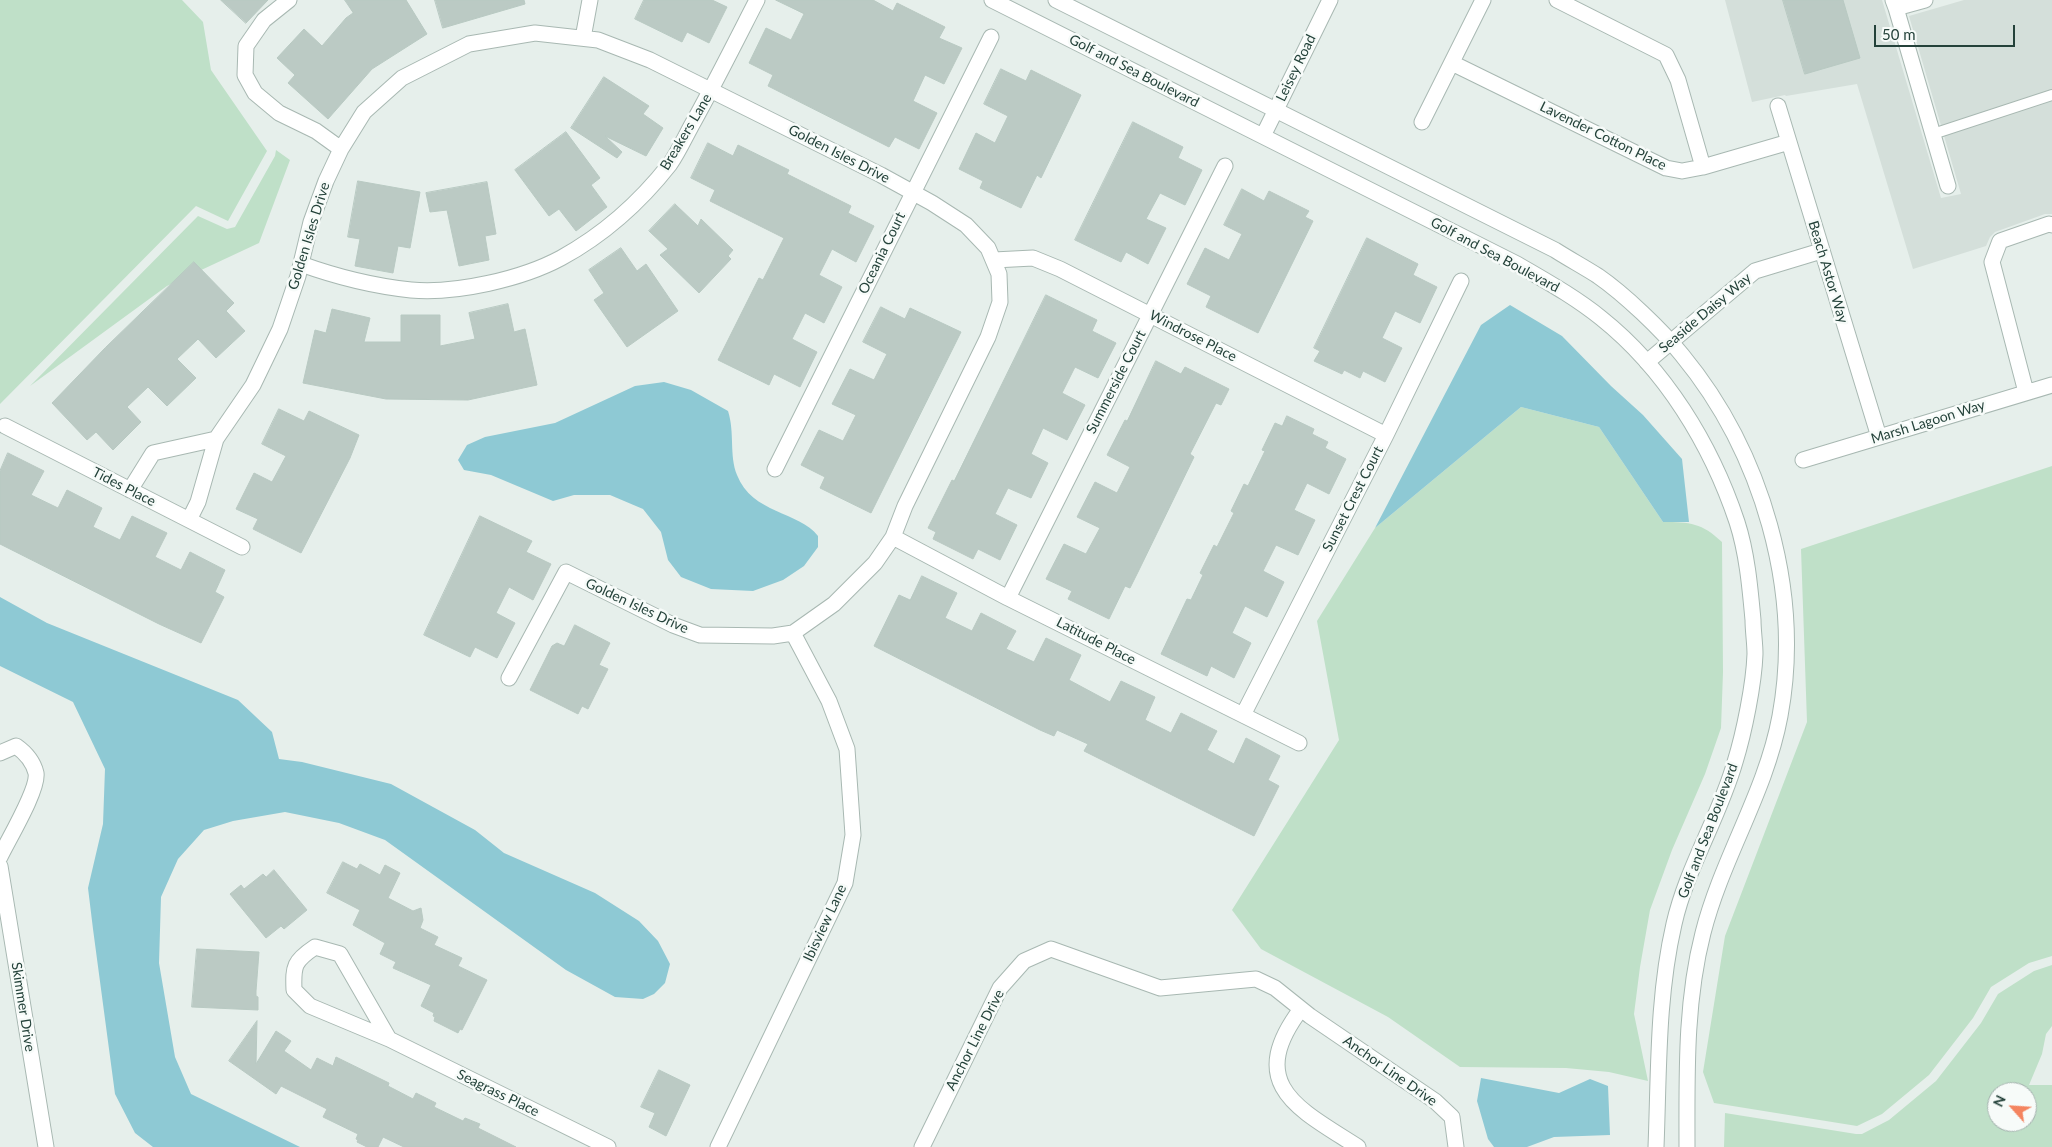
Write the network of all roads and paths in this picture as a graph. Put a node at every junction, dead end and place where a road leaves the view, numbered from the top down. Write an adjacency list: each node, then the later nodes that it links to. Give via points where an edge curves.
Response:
1 (289, 0): 22 (street, via 264,20 246,46 245,75 254,93 279,113 316,131)
2 (590, 0): 12 (street)
3 (757, 0): 14 (street, Breakers Lane)
4 (992, 0): 20 (street, Golf and Sea Boulevard)
5 (1056, 0): 17 (street, Golf and Sea Boulevard)
6 (1330, 0): 17 (street, Leisey Road)
7 (1483, 0): 13 (street)
8 (1557, 0): 24 (street, via 1666,55 1678,80)
9 (1925, 0): 10 (street)
10 (1894, 4): 19 (street)
11 (991, 37): 26 (street, Oceania Court)
12 (583, 38): 14 (street, Golden Isles Drive, via 598,40 650,60); 22 (street, Golden Isles Drive, via 535,33 469,44 402,78 364,112)
13 (1452, 63): 18 (street); 24 (street, Lavender Cotton Place, via 1666,168 1682,171)
14 (712, 90): 26 (street, Golden Isles Drive); 30 (street, Breakers Lane, via 670,163 646,191 621,216 560,258 521,274 450,290 413,290 368,284)
15 (2052, 95): 19 (lane)
16 (1778, 106): 21 (street, Beach Astor Way)
17 (1275, 110): 20 (street, Leisey Road); 33 (street, Golf and Sea Boulevard, via 1555,250 1600,278)
18 (1422, 122)
19 (1933, 134): 25 (street)
20 (1263, 136): 34 (street, Golf and Sea Boulevard, via 1517,264 1560,289 1602,318)
21 (1789, 142): 24 (street, Lavender Cotton Place); 28 (street, Beach Astor Way)
22 (341, 149): 30 (street, Golden Isles Drive, via 311,222)
23 (1225, 166): 32 (street, Summerside Court)
24 (1703, 167)
25 (1948, 186)
26 (913, 192): 29 (street, Golden Isles Drive, via 966,225 988,248); 42 (street, Oceania Court)
27 (2052, 225): 36 (street, via 2000,241 1992,262)
28 (1821, 251): 33 (street, Seaside Daisy Way, via 1755,271); 39 (street, Beach Astor Way)
29 (994, 260): 32 (street, Windrose Place, via 1033,258); 45 (street, Golden Isles Drive, via 999,274 1000,302 988,336)
30 (301, 264): 40 (street, Golden Isles Drive, via 280,329 253,385)
31 (1461, 281): 38 (street, Sunset Crest Court)
32 (1150, 314): 38 (street, Windrose Place); 47 (street, Summerside Court)
33 (1670, 342): 34 (street, Seaside Daisy Way); 64 (street, Golf and Sea Boulevard, via 1724,414 1750,468 1770,526 1783,593 1787,666 1780,718 1766,769 1715,890 1701,943 1692,987 1688,1035)
34 (1647, 362): 63 (street, Golf and Sea Boulevard, via 1695,426 1737,524 1750,585 1755,655 1736,762 1687,879 1674,924 1659,1030)
35 (2052, 384): 36 (street, Marsh Lagoon Way)
36 (2026, 392): 39 (street, Marsh Lagoon Way)
37 (5, 426): 43 (street, Tides Place)
38 (1386, 435): 50 (street, Sunset Crest Court)
39 (1879, 437): 41 (street, Marsh Lagoon Way)
40 (216, 439): 43 (street, via 153,453); 44 (street, Golden Isles Drive, via 198,502)
41 (1803, 460)
42 (775, 470)
43 (130, 490): 44 (street, Tides Place)
44 (189, 520): 46 (street, Tides Place)
45 (893, 537): 47 (street, Latitude Place); 48 (street, Golden Isles Drive, via 875,563 834,604)
46 (242, 547)
47 (1008, 598): 50 (street, Latitude Place)
48 (793, 633): 49 (street, Golden Isles Drive, via 773,636 700,635 566,572); 59 (street, Ibisview Lane, via 829,701 847,749 853,835 845,883)
49 (509, 678)
50 (1243, 715): 51 (street, Latitude Place)
51 (1299, 743)
52 (0, 753): 53 (street, via 16,746 28,754 36,774 34,789)
53 (0, 856)
54 (0, 866): 57 (street, Skimmer Drive)
55 (1301, 1009): 60 (street, Anchor Line Drive, via 1275,988 1256,979 1160,988 1051,949 1024,960 1000,988); 61 (street, via 1289,1025 1278,1053 1277,1068 1282,1086 1304,1112); 62 (street, Anchor Line Drive, via 1436,1101 1452,1117)
56 (389, 1039): 56 (street, Seagrass Place, via 340,954 315,947 303,955 293,969 294,990 310,1006); 58 (street, Seagrass Place)
57 (46, 1147)
58 (608, 1147)
59 (718, 1147)
60 (922, 1147)
61 (1358, 1147)
62 (1456, 1147)
63 (1656, 1147)
64 (1687, 1147)

